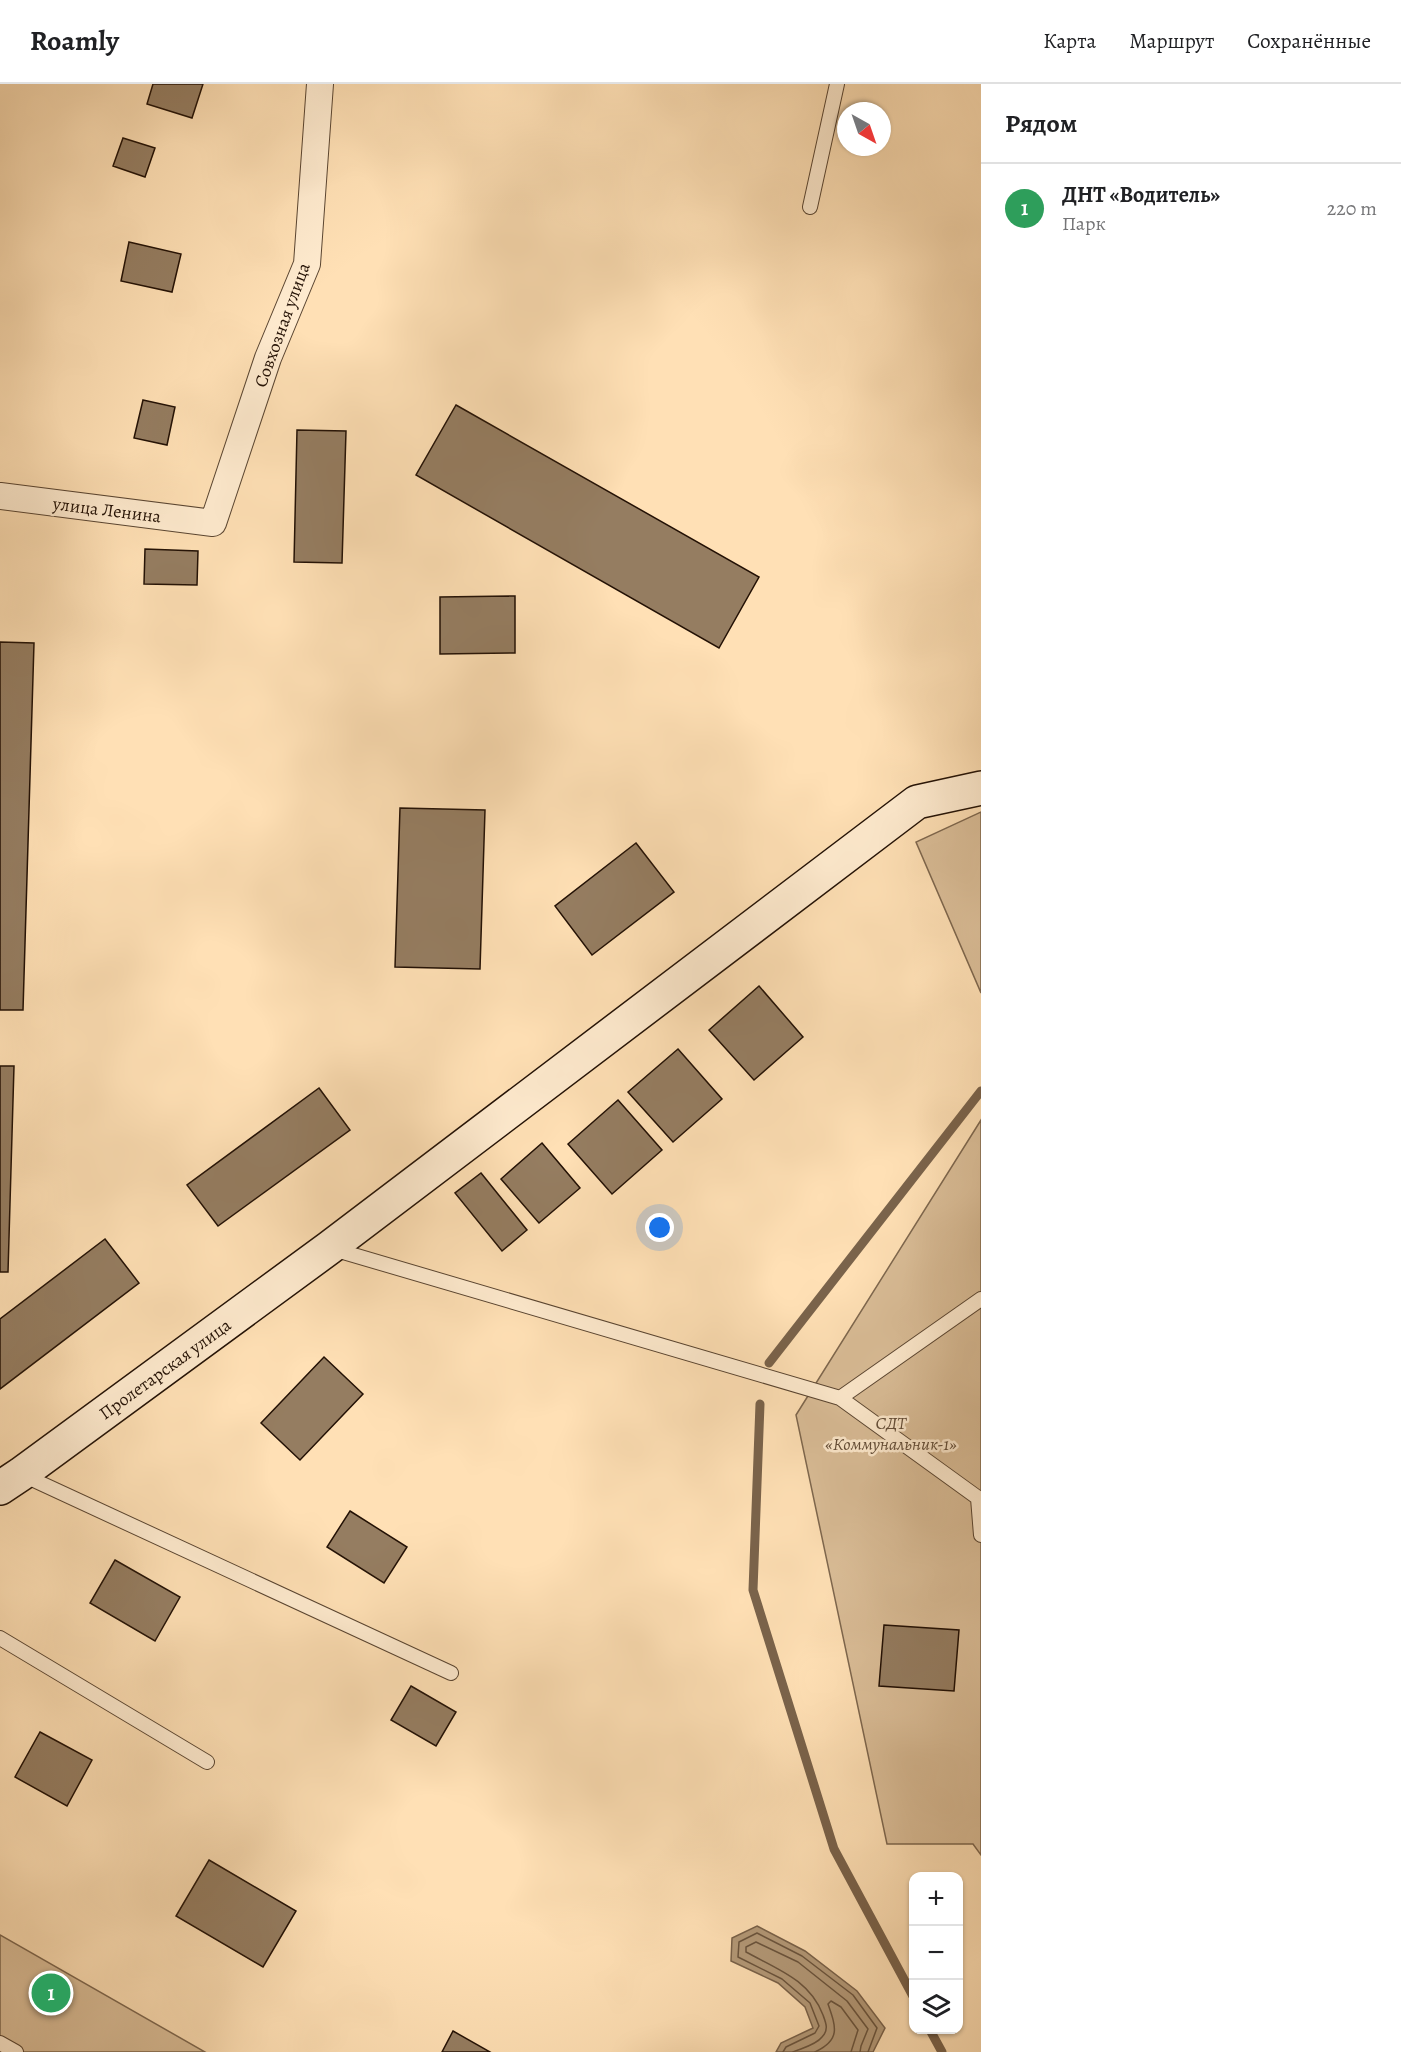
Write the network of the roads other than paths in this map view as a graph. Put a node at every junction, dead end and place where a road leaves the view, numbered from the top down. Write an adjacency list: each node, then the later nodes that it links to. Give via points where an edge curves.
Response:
1 (320, 84): 5 (street, Совхозная улица, via 307,264 268,358)
2 (837, 84): 3 (lane)
3 (810, 207)
4 (0, 496): 5 (street, улица Ленина)
5 (213, 523)
6 (981, 788): 7 (street, Пролетарская улица, via 917,802)
7 (330, 1248): 9 (lane); 10 (street, Пролетарская улица)
8 (981, 1299): 9 (lane)
9 (840, 1398): 11 (lane)
10 (11, 1481): 14 (lane)
11 (980, 1499): 12 (lane)
12 (981, 1535)
13 (0, 1638): 15 (lane)
14 (452, 1673)
15 (207, 1762)
16 (0, 2043): 17 (lane)
17 (16, 2052)

